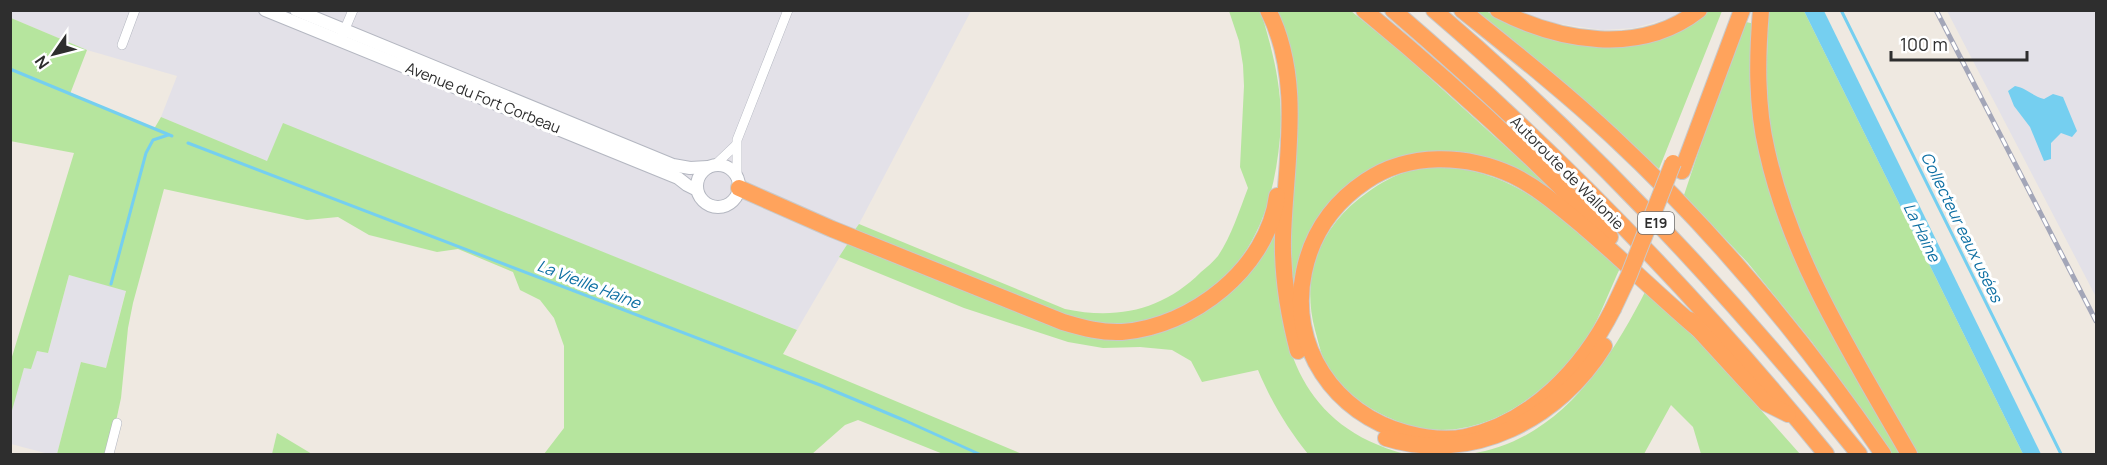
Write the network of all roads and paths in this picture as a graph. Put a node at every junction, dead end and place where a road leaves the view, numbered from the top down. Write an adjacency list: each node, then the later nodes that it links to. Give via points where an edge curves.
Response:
1 (135, 10): 17 (street)
2 (265, 10): 16 (street, Avenue du Fort Corbeau)
3 (296, 10): 16 (street, Avenue du Fort Corbeau)
4 (353, 10): 16 (street)
5 (788, 10): 18 (street)
6 (1268, 10): 19 (highway, via 1282,53 1288,94)
7 (1364, 10): 25 (highway, via 1579,206)
8 (1393, 10): 26 (highway, Autoroute de Wallonie / E19, via 1599,202 1681,287)
9 (1434, 10): 30 (highway, Autoroute de Wallonie / E19, via 1624,190 1758,333)
10 (1462, 10): 31 (highway, via 1603,128 1686,209 1789,326)
11 (1498, 10): 12 (highway, via 1556,33 1614,40 1662,32)
12 (1699, 10)
13 (1732, 10): 21 (highway)
14 (1742, 10): 21 (highway)
15 (1761, 10): 32 (highway, via 1758,86 1766,149 1777,190 1828,310)
16 (342, 35): 20 (street, Avenue du Fort Corbeau, via 673,165); 23 (street, Avenue du Fort Corbeau, via 678,178)
17 (122, 45)
18 (735, 145): 20 (street); 22 (street)
19 (1288, 152): 22 (highway, via 1280,169 1275,212 1260,243 1236,277 1193,310 1148,328 1122,332 1101,332 1063,322 749,195); 24 (highway, via 1283,238 1285,293 1299,352 1329,400 1369,431 1430,450 1479,446 1507,436 1529,423 1586,374)
20 (712, 166): 22 (street, via 728,167); 23 (street, via 699,177)
21 (1678, 167): 24 (highway, bridge, via 1629,275)
22 (738, 182): 23 (street, via 733,200 722,206 704,201)
23 (698, 190)
24 (1617, 313): 25 (highway, via 1568,376 1529,409 1490,430 1439,439 1392,429 1349,405 1317,366 1302,320 1300,299 1311,245 1341,200 1387,169 1408,162 1454,159 1511,175 1556,203)
25 (1698, 329): 26 (highway, via 1766,403)
26 (1796, 418): 29 (highway, Autoroute de Wallonie / E19)
27 (117, 423): 28 (street)
28 (109, 454)
29 (1826, 454)
30 (1859, 454)
31 (1883, 454)
32 (1909, 454)

